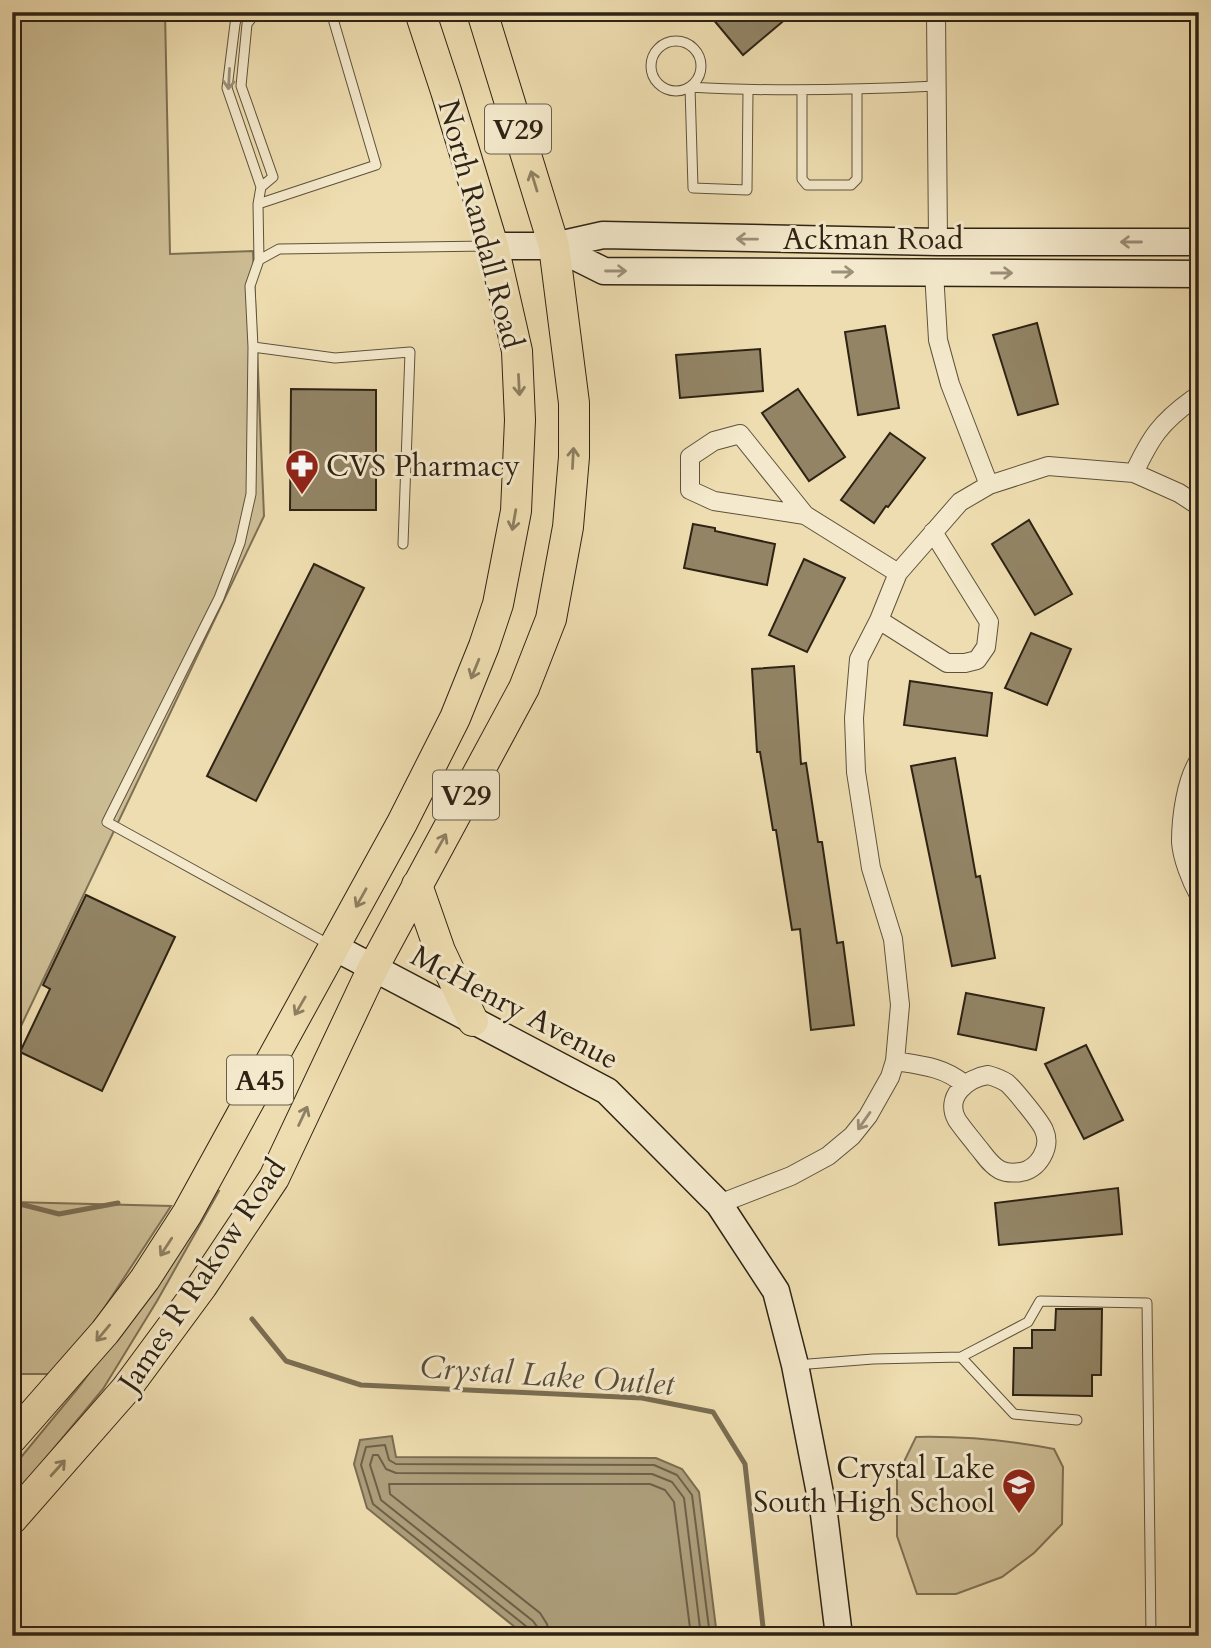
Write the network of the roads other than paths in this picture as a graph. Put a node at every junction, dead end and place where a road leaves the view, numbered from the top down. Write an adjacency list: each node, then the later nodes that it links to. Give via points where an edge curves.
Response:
1 (238, 12): 12 (lane, one-way to 12, via 227,88)
2 (256, 12): 12 (lane, via 247,24 241,86 273,177)
3 (331, 12): 13 (lane, via 376,165)
4 (420, 12): 16 (main road, North Randall Road / V29)
5 (482, 12): 17 (main road, North Randall Road / V29, one-way to 5)
6 (936, 12): 7 (street)
7 (936, 86): 10 (lane); 14 (street)
8 (690, 88): 8 (lane, via 674,92 654,79 651,64 664,44 688,44 700,57 700,74); 11 (lane); 11 (lane, via 694,188 747,190)
9 (802, 90): 10 (lane); 10 (lane, via 802,179 807,185 851,185 857,179); 11 (lane)
10 (857, 90)
11 (748, 91)
12 (261, 187): 13 (lane)
13 (258, 204): 18 (lane)
14 (938, 242): 15 (street, Ackman Road, one-way to 14); 17 (street, Ackman Road, one-way to 17, via 603,235)
15 (1199, 242)
16 (493, 246): 17 (street, Ackman Road); 18 (lane, via 279,249); 34 (main road, North Randall Road / V29, one-way to 34, via 517,351 520,420 516,511 498,604 455,719)
17 (554, 246): 19 (street, Ackman Road, one-way to 19, via 604,271); 32 (main road, North Randall Road / V29, one-way to 17, via 524,688 551,619 568,527 574,457 574,403)
18 (259, 260): 21 (lane, via 250,286)
19 (934, 272): 20 (street, Ackman Road, one-way to 20); 24 (street, via 938,341)
20 (1199, 274)
21 (253, 347): 28 (lane, via 335,358 410,352); 34 (lane, via 251,494 240,543 219,598 107,822)
22 (1199, 401): 23 (street, via 1193,399 1169,417 1149,441)
23 (1134, 473): 24 (street, via 1048,466); 25 (street)
24 (989, 485): 27 (street, via 960,502)
25 (1199, 506)
26 (804, 515): 26 (street, via 740,434 714,441 691,457 691,489 714,501); 29 (street)
27 (933, 532): 29 (street); 30 (street, via 989,622 986,647 976,660 947,663)
28 (404, 544)
29 (898, 573): 30 (street)
30 (879, 620): 37 (street, via 859,659 854,718 856,772 871,868 893,939 900,1005)
31 (1199, 760): 33 (street, via 1189,777 1181,844)
32 (417, 886): 35 (main road, North Randall Road / V29); 36 (main road)
33 (1199, 895)
34 (334, 947): 35 (street, McHenry Avenue); 43 (main road, James R Rakow Road / A45, one-way to 43, via 187,1214 145,1279)
35 (373, 968): 36 (street, McHenry Avenue); 44 (main road, James R Rakow Road / A45, one-way to 35, via 126,1389 223,1256 274,1178)
36 (472, 1021): 39 (street, McHenry Avenue, via 607,1091)
37 (895, 1061): 38 (street, via 932,1067); 39 (street, one-way to 39, via 868,1116 836,1150 791,1176)
38 (964, 1084): 38 (street, via 954,1106 956,1118 990,1163 1013,1173 1036,1165 1046,1142 1044,1130 1010,1085 988,1075)
39 (719, 1205): 41 (street, McHenry Avenue, via 776,1291)
40 (961, 1357): 41 (lane); 42 (lane, via 1014,1414); 46 (lane, via 1027,1322 1040,1301 1147,1303)
41 (795, 1365): 45 (street, McHenry Avenue, via 824,1514)
42 (1077, 1420)
43 (12, 1438)
44 (12, 1519)
45 (839, 1636)
46 (1151, 1636)

